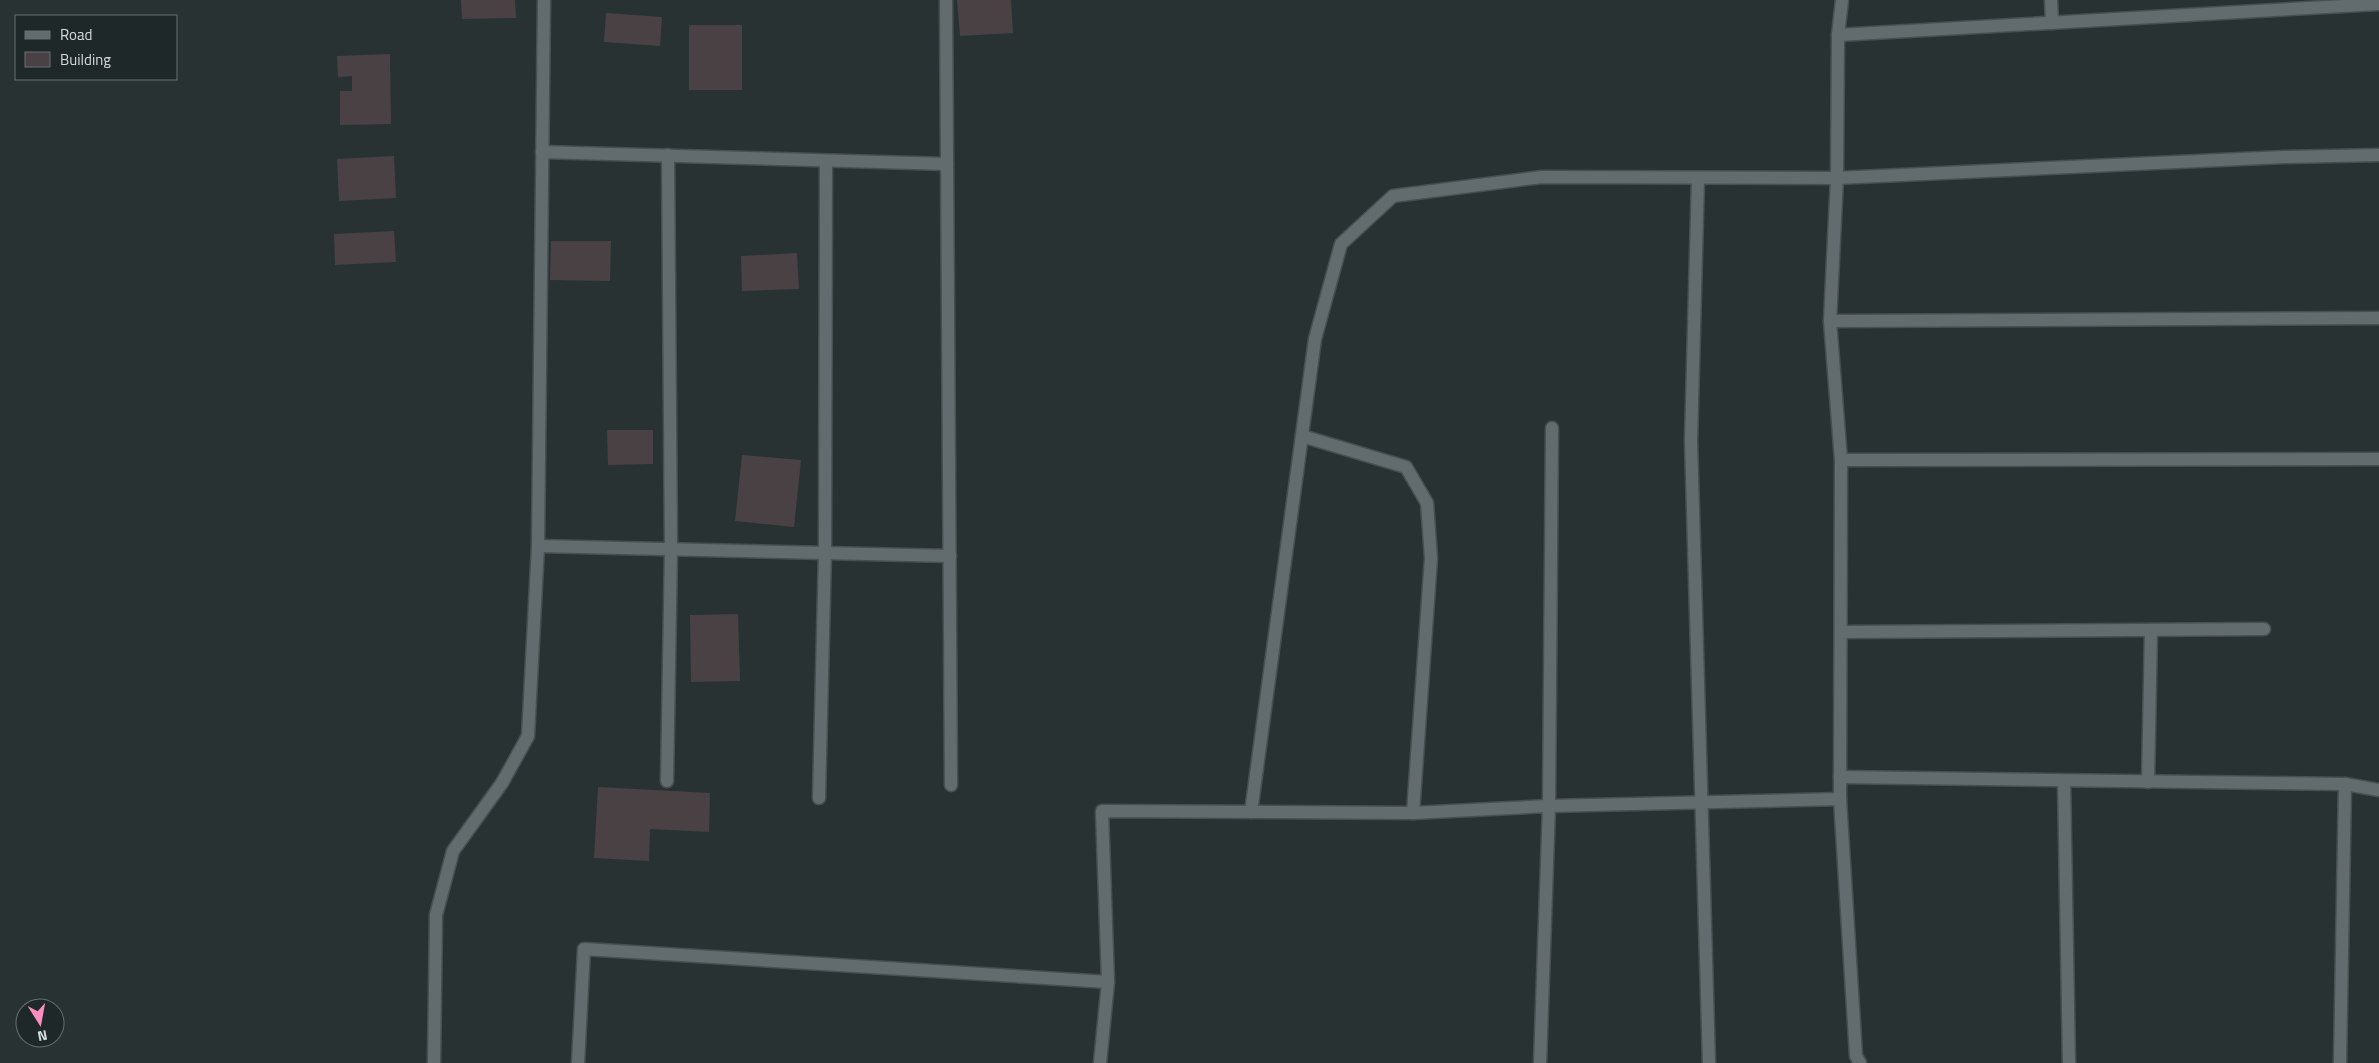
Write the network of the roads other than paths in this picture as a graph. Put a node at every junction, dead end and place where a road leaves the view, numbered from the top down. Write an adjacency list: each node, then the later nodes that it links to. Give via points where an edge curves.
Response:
1 (544, 0): 8 (street)
2 (946, 0): 12 (street)
3 (1842, 0): 7 (street)
4 (2051, 0): 6 (street)
5 (2379, 4): 6 (street)
6 (2052, 22): 7 (street)
7 (1838, 35): 14 (street)
8 (542, 152): 9 (street); 21 (street)
9 (668, 155): 11 (street); 22 (street)
10 (2379, 155): 14 (street)
11 (826, 161): 12 (street); 23 (street)
12 (947, 164): 24 (street)
13 (1698, 178): 14 (street); 18 (street, via 1542,177 1393,196 1341,244 1315,339); 37 (street, via 1691,441)
14 (1836, 178): 16 (street)
15 (2379, 318): 16 (street)
16 (1830, 321): 19 (street)
17 (1552, 428): 38 (street)
18 (1302, 436): 39 (street); 40 (street, via 1406,467 1427,503 1431,558)
19 (1841, 460): 20 (street); 27 (street)
20 (2379, 460)
21 (538, 546): 22 (street); 42 (street, via 528,736 502,783 453,851 436,916)
22 (671, 549): 23 (street); 29 (street)
23 (825, 552): 24 (street); 35 (street)
24 (950, 556): 33 (street)
25 (2264, 629): 26 (street)
26 (2152, 630): 27 (street); 31 (street)
27 (1841, 632): 28 (street)
28 (1840, 777): 30 (street); 36 (street)
29 (667, 781)
30 (2064, 781): 31 (street); 48 (street)
31 (2148, 782): 32 (street)
32 (2345, 784): 34 (street); 49 (street)
33 (951, 785)
34 (2379, 790)
35 (819, 798)
36 (1840, 799): 37 (street); 47 (street, via 1856,1056)
37 (1703, 802): 38 (street); 46 (street)
38 (1549, 806): 40 (street); 45 (street)
39 (1251, 812): 40 (street); 41 (street, via 1102,811)
40 (1414, 813)
41 (1108, 982): 43 (street, via 584,949); 44 (street)
42 (434, 1063)
43 (578, 1063)
44 (1100, 1063)
45 (1540, 1063)
46 (1709, 1063)
47 (1860, 1063)
48 (2069, 1063)
49 (2340, 1063)

